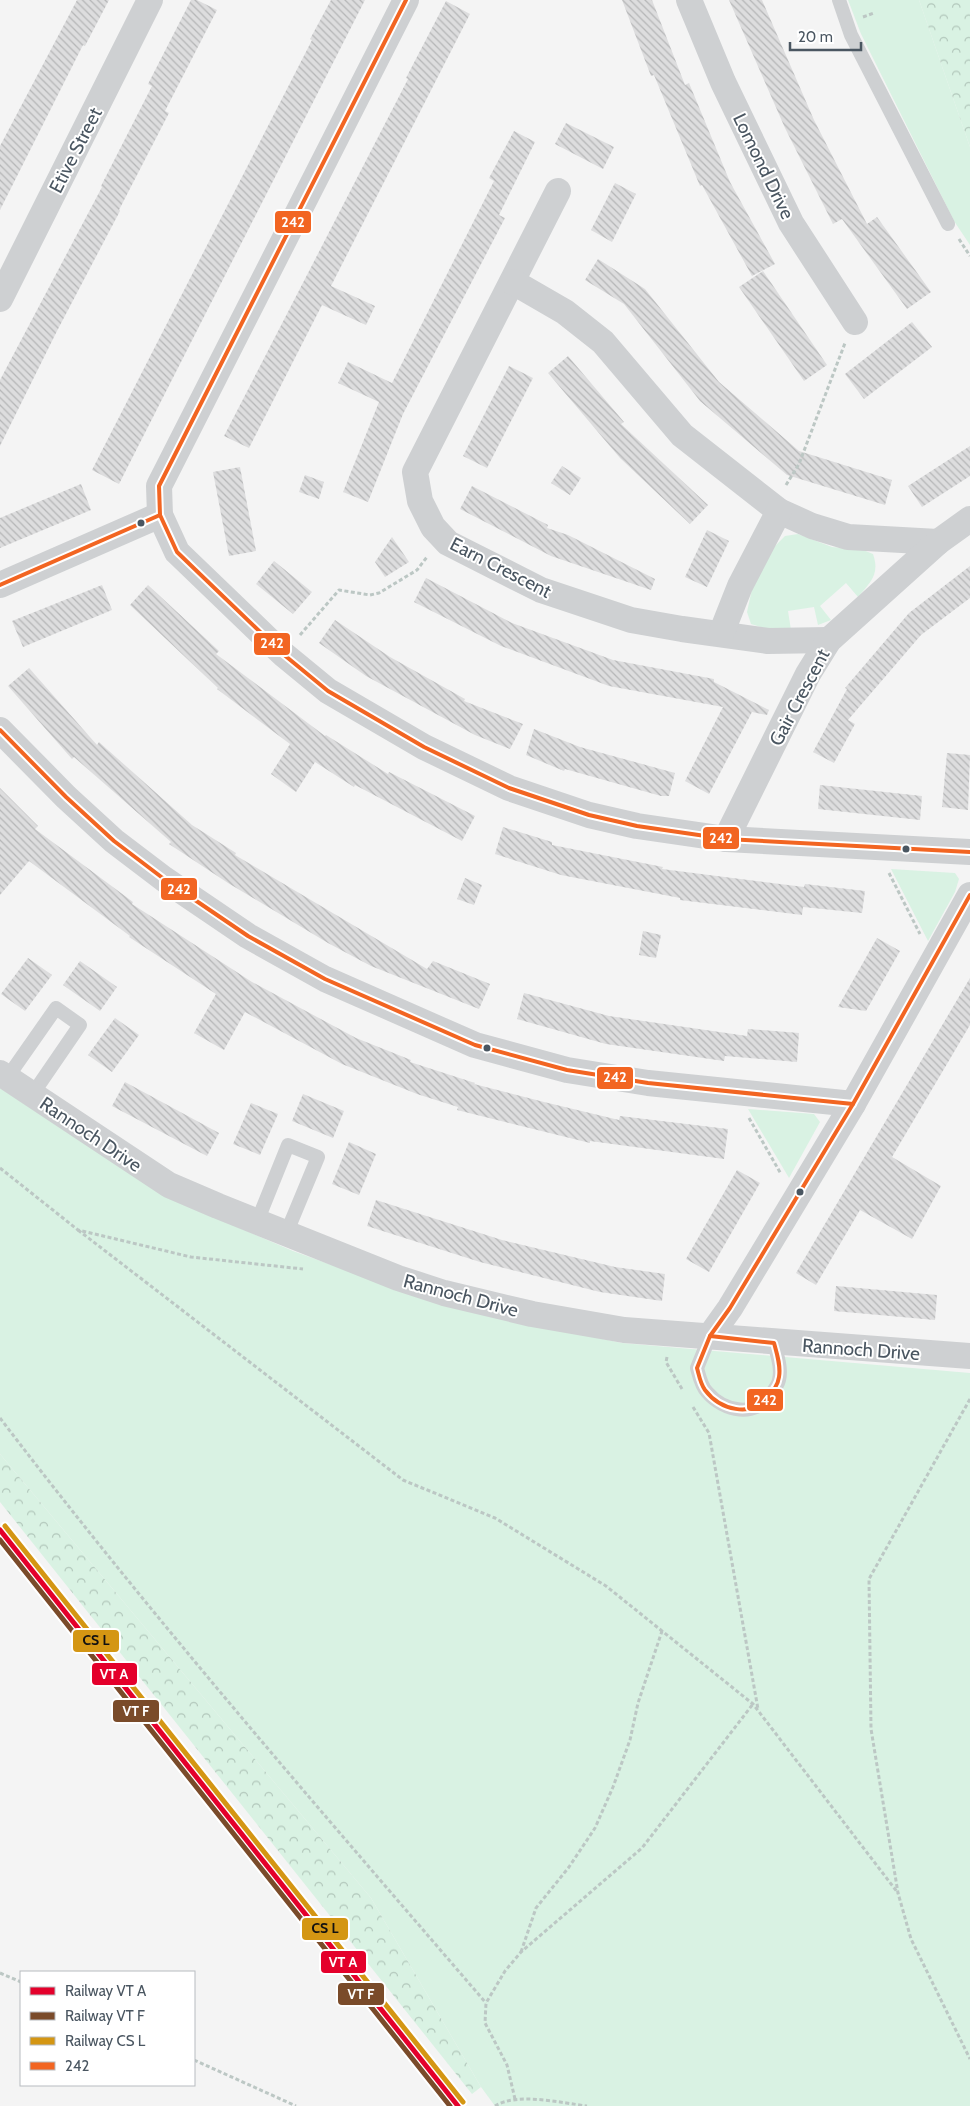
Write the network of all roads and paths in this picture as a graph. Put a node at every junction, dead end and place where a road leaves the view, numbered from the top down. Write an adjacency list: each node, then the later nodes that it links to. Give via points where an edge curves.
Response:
1 (150, 0): 8 (street, Etive Street)
2 (406, 0): 11 (street, via 159,486)
3 (689, 0): 9 (street, Lomond Drive, via 723,82 791,223)
4 (839, 0): 6 (lane, via 851,35)
5 (558, 191): 7 (street, Earn Crescent)
6 (948, 224)
7 (512, 282): 10 (street, via 565,312 603,342 682,435); 13 (street, Earn Crescent, via 415,472 420,500 433,527)
8 (0, 299)
9 (855, 322): 10 (path, via 799,464)
10 (775, 509): 14 (street, via 812,526 848,537); 16 (street)
11 (160, 515): 15 (street); 18 (street, via 177,552)
12 (970, 519): 14 (street, Gair Crescent)
13 (442, 537): 16 (street, Earn Crescent, via 541,590 631,620); 18 (path, via 417,570 379,594 339,590)
14 (938, 542): 17 (street, Gair Crescent)
15 (0, 585)
16 (721, 634): 17 (street, Earn Crescent, via 768,641)
17 (829, 640): 20 (street, Gair Crescent, via 808,674)
18 (283, 654): 20 (street, via 328,691 424,747 509,788 638,826)
19 (0, 730): 26 (street, via 114,841 248,936 325,979 475,1046 568,1070 648,1084)
20 (726, 839): 21 (street)
21 (877, 847): 22 (street); 24 (path)
22 (970, 852)
23 (970, 895): 24 (street)
24 (933, 962): 28 (street)
25 (4, 1076): 27 (street, Rannoch Drive); 27 (lane, via 56,1008 80,1025)
26 (734, 1092): 28 (street); 30 (path)
27 (32, 1095): 31 (street, Rannoch Drive, via 169,1185)
28 (853, 1104): 30 (street)
29 (0, 1168): 32 (path)
30 (796, 1198): 36 (street)
31 (257, 1222): 33 (street, Rannoch Drive); 33 (lane, via 288,1145 318,1157)
32 (78, 1230): 34 (path, via 190,1257); 43 (path, via 403,1480 495,1518 606,1586)
33 (286, 1234): 35 (street, Rannoch Drive, via 398,1278 444,1292 532,1314 624,1330)
34 (309, 1269)
35 (670, 1334): 36 (street, Rannoch Drive); 39 (path, via 666,1362)
36 (710, 1336): 37 (street, Rannoch Drive); 37 (lane, via 696,1368 705,1391 720,1405 742,1409 755,1409 766,1402 779,1381 780,1364)
37 (774, 1343): 38 (street, Rannoch Drive)
38 (970, 1356)
39 (685, 1394)
40 (970, 1399): 46 (path, via 869,1579 871,1728)
41 (690, 1402): 45 (path, via 709,1433)
42 (0, 1418): 50 (path, via 189,1656)
43 (662, 1631): 44 (path); 47 (path, via 638,1702 630,1740 595,1828 536,1908)
44 (753, 1704): 45 (path); 47 (path, via 642,1848)
45 (758, 1710): 46 (path)
46 (898, 1893): 51 (path, via 911,1939)
47 (521, 1952): 50 (path, via 505,1971)
48 (0, 1973): 49 (path)
49 (20, 1982)
50 (486, 2004): 53 (path, via 485,2023 507,2064)
51 (970, 2059)
52 (195, 2060): 55 (path)
53 (515, 2098): 54 (path); 56 (path)
54 (540, 2100): 57 (path); 58 (path)
55 (296, 2106)
56 (495, 2106)
57 (544, 2106)
58 (588, 2106)

